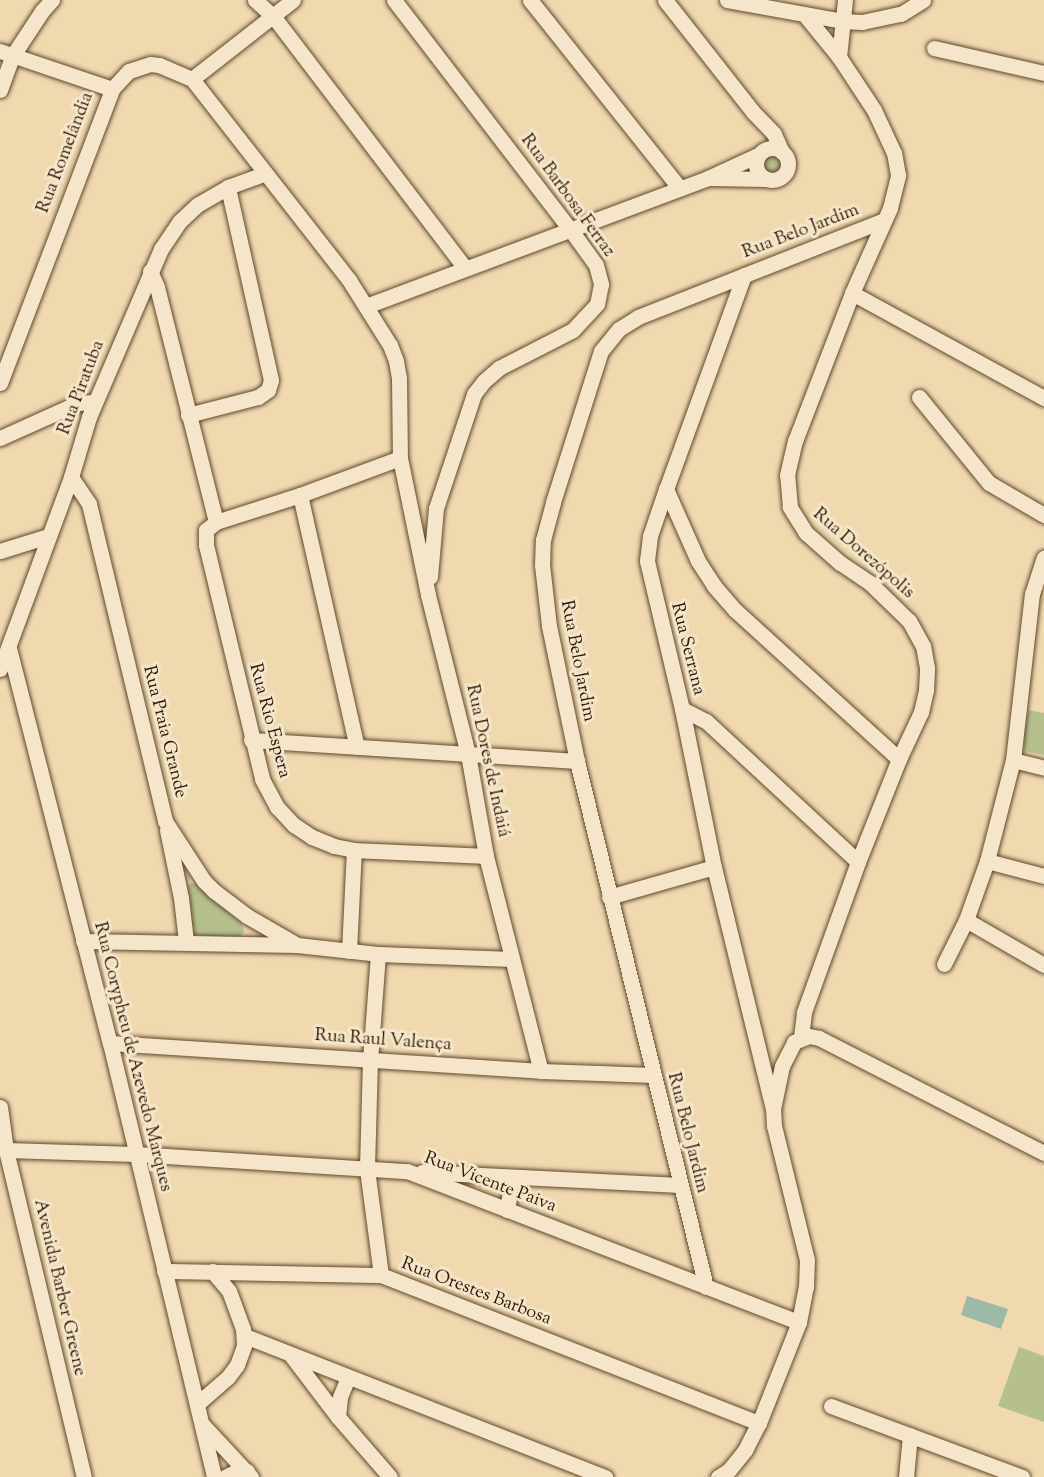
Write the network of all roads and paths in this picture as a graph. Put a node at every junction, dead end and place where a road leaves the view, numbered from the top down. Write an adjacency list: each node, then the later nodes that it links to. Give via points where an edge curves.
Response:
1 (52, 0): 14 (street)
2 (255, 0): 11 (street)
3 (293, 0): 11 (street)
4 (394, 0): 29 (street, Rua Barbosa Ferraz)
5 (530, 0): 27 (street)
6 (664, 0): 20 (street)
7 (727, 0): 10 (street)
8 (846, 0): 12 (street)
9 (923, 0): 12 (street, via 901,14 862,22)
10 (804, 14): 12 (street); 15 (street, Rua Dorezópolis)
11 (273, 16): 17 (street); 30 (street)
12 (842, 21): 15 (street)
13 (934, 48): 16 (street)
14 (6, 53): 18 (street); 19 (street)
15 (838, 57): 28 (street, Rua Dorezópolis, via 874,110 897,165 897,187)
16 (1044, 73)
17 (192, 79): 18 (street, Rua Romelândia, via 159,64 150,64 129,71); 23 (street, Rua Romelândia)
18 (112, 89): 35 (street, Rua Romelândia)
19 (0, 90)
20 (753, 112): 21 (street); 22 (street, via 774,134)
21 (762, 152): 22 (street, via 775,148); 24 (street); 25 (street, via 756,169)
22 (783, 152): 25 (street, via 785,172 777,179)
23 (266, 173): 26 (street, Rua Piratuba); 34 (street, Rua Romelândia)
24 (708, 178): 25 (street); 27 (street)
25 (766, 179)
26 (228, 187): 31 (street, Rua Piratuba, via 197,205 180,221); 40 (street, via 271,381 268,390 258,397)
27 (679, 187): 29 (street)
28 (885, 220): 32 (street, Rua Belo Jardim); 33 (street, Rua Dorezópolis)
29 (570, 229): 30 (street); 47 (street, Rua Barbosa Ferraz, via 600,275 597,304 573,330 499,368 484,381 466,411)
30 (465, 268): 34 (street)
31 (150, 271): 38 (street, Rua Piratuba); 40 (street, Rua Rio Espera)
32 (744, 275): 45 (street, Rua Serrana); 63 (street, Rua Belo Jardim, via 638,316 619,328 602,351 594,373 553,502 543,548 549,626)
33 (852, 292): 37 (street); 61 (street, Rua Dorezópolis, via 793,448 787,492 789,507 806,533 870,583 909,621 923,646 926,690 921,712)
34 (366, 306): 43 (street, Rua Romelândia, via 396,361)
35 (0, 383)
36 (919, 397): 49 (street, via 989,483)
37 (1044, 399)
38 (95, 402): 39 (street, via 84,401); 41 (street, Rua Piratuba)
39 (63, 410): 41 (street); 42 (street)
40 (188, 415): 50 (street, Rua Rio Espera)
41 (89, 417): 44 (street, Rua Piratuba)
42 (0, 438)
43 (400, 458): 46 (street); 48 (street, Rua Dores de Indaiá)
44 (71, 477): 51 (street, Rua Piratuba); 65 (street, Rua Praia Grande, via 89,504)
45 (666, 489): 57 (street, Rua Serrana, via 650,536 647,561); 61 (street, via 698,561 714,586 735,610)
46 (300, 495): 50 (street); 59 (street)
47 (436, 508): 48 (street); 54 (street, Rua Barbosa Ferraz)
48 (412, 513): 54 (street, Rua Dores de Indaiá)
49 (1044, 515)
50 (211, 526): 58 (street, Rua Rio Espera, via 206,545)
51 (48, 536): 52 (street); 55 (street, Rua Piratuba)
52 (0, 552)
53 (1044, 558): 62 (street, via 1032,594)
54 (428, 595): 60 (street, Rua Dores de Indaiá)
55 (9, 648): 56 (street, Rua Piratuba); 77 (street, Rua Corypheu de Azevedo Marques)
56 (0, 669)
57 (682, 709): 69 (street, via 706,721); 70 (street, Rua Serrana)
58 (251, 740): 59 (street); 66 (street, Rua Rio Espera, via 268,793 294,825 312,837)
59 (357, 747): 60 (street)
60 (468, 754): 63 (street); 67 (street, Rua Dores de Indaiá)
61 (899, 759): 69 (street, Rua Dorezópolis)
62 (1012, 760): 64 (street); 68 (street)
63 (577, 761): 73 (street, Rua Belo Jardim)
64 (1044, 768)
65 (165, 821): 72 (street, Rua Praia Grande); 74 (street)
66 (354, 850): 67 (street, Rua Rio Espera); 81 (street)
67 (486, 855): 83 (street, Rua Dores de Indaiá)
68 (987, 861): 71 (street); 76 (street)
69 (858, 862): 86 (street, Rua Dorezópolis, via 804,1012)
70 (714, 867): 73 (street); 87 (street, Rua Serrana)
71 (1044, 876)
72 (204, 881): 74 (street, via 190,880); 75 (street, Rua Praia Grande)
73 (609, 897): 92 (street, Rua Belo Jardim)
74 (181, 898): 78 (street)
75 (247, 916): 79 (street, via 248,930); 80 (street, Rua Praia Grande)
76 (966, 920): 84 (street); 85 (street)
77 (83, 941): 78 (street); 88 (street, Rua Corypheu de Azevedo Marques)
78 (186, 941): 79 (street)
79 (240, 943): 80 (street)
80 (297, 945): 81 (street)
81 (349, 951): 82 (street)
82 (378, 954): 83 (street); 89 (street)
83 (512, 959): 91 (street, Rua Dores de Indaiá)
84 (944, 964)
85 (1044, 966)
86 (801, 1037): 90 (street, via 788,1050); 97 (street, via 819,1038)
87 (754, 1042): 90 (street, via 767,1058); 94 (street, Rua Serrana)
88 (110, 1043): 89 (street, Rua Raul Valença); 96 (street, Rua Corypheu de Azevedo Marques)
89 (370, 1060): 91 (street, Rua Raul Valença); 98 (street)
90 (782, 1066): 94 (street)
91 (541, 1071): 92 (street, Rua Raul Valença)
92 (653, 1075): 101 (street, Rua Belo Jardim)
93 (0, 1107): 95 (street, Avenida Barber Greene)
94 (773, 1109): 109 (street, via 807,1260)
95 (6, 1150): 96 (street, Rua Vicente Paiva); 123 (street, Avenida Barber Greene)
96 (135, 1154): 98 (street, Rua Vicente Paiva); 103 (street, Rua Corypheu de Azevedo Marques)
97 (1044, 1154)
98 (368, 1169): 99 (street, Rua Vicente Paiva); 106 (street)
99 (407, 1171): 100 (street); 102 (street, Rua Vicente Paiva)
100 (523, 1177): 101 (street); 102 (street, via 510,1191)
101 (680, 1185): 107 (street, Rua Belo Jardim)
102 (507, 1210): 107 (street, Rua Vicente Paiva)
103 (164, 1271): 104 (street, Rua Orestes Barbosa); 115 (street, Rua Corypheu de Azevedo Marques)
104 (212, 1271): 105 (street, Rua Orestes Barbosa); 108 (street)
105 (267, 1273): 106 (street, Rua Orestes Barbosa); 108 (street, via 241,1278)
106 (381, 1275): 118 (street, Rua Orestes Barbosa)
107 (706, 1287): 109 (street, Rua Vicente Paiva)
108 (230, 1291): 110 (street)
109 (799, 1322): 118 (street)
110 (245, 1336): 111 (street); 112 (street)
111 (287, 1353): 112 (street, via 261,1351); 113 (street); 114 (street)
112 (242, 1355): 115 (street, via 228,1377)
113 (343, 1375): 114 (street, via 328,1386); 117 (street); 127 (street)
114 (326, 1401): 117 (street)
115 (197, 1404): 119 (street, Rua Corypheu de Azevedo Marques)
116 (831, 1406): 120 (street)
117 (338, 1417): 126 (street)
118 (759, 1423): 122 (street)
119 (202, 1424): 121 (street); 124 (street, Rua Corypheu de Azevedo Marques)
120 (910, 1435): 128 (street); 129 (street)
121 (249, 1474): 125 (street, via 237,1472)
122 (727, 1475)
123 (84, 1477)
124 (214, 1477)
125 (225, 1477)
126 (390, 1477)
127 (605, 1477)
128 (906, 1477)
129 (1022, 1477)

